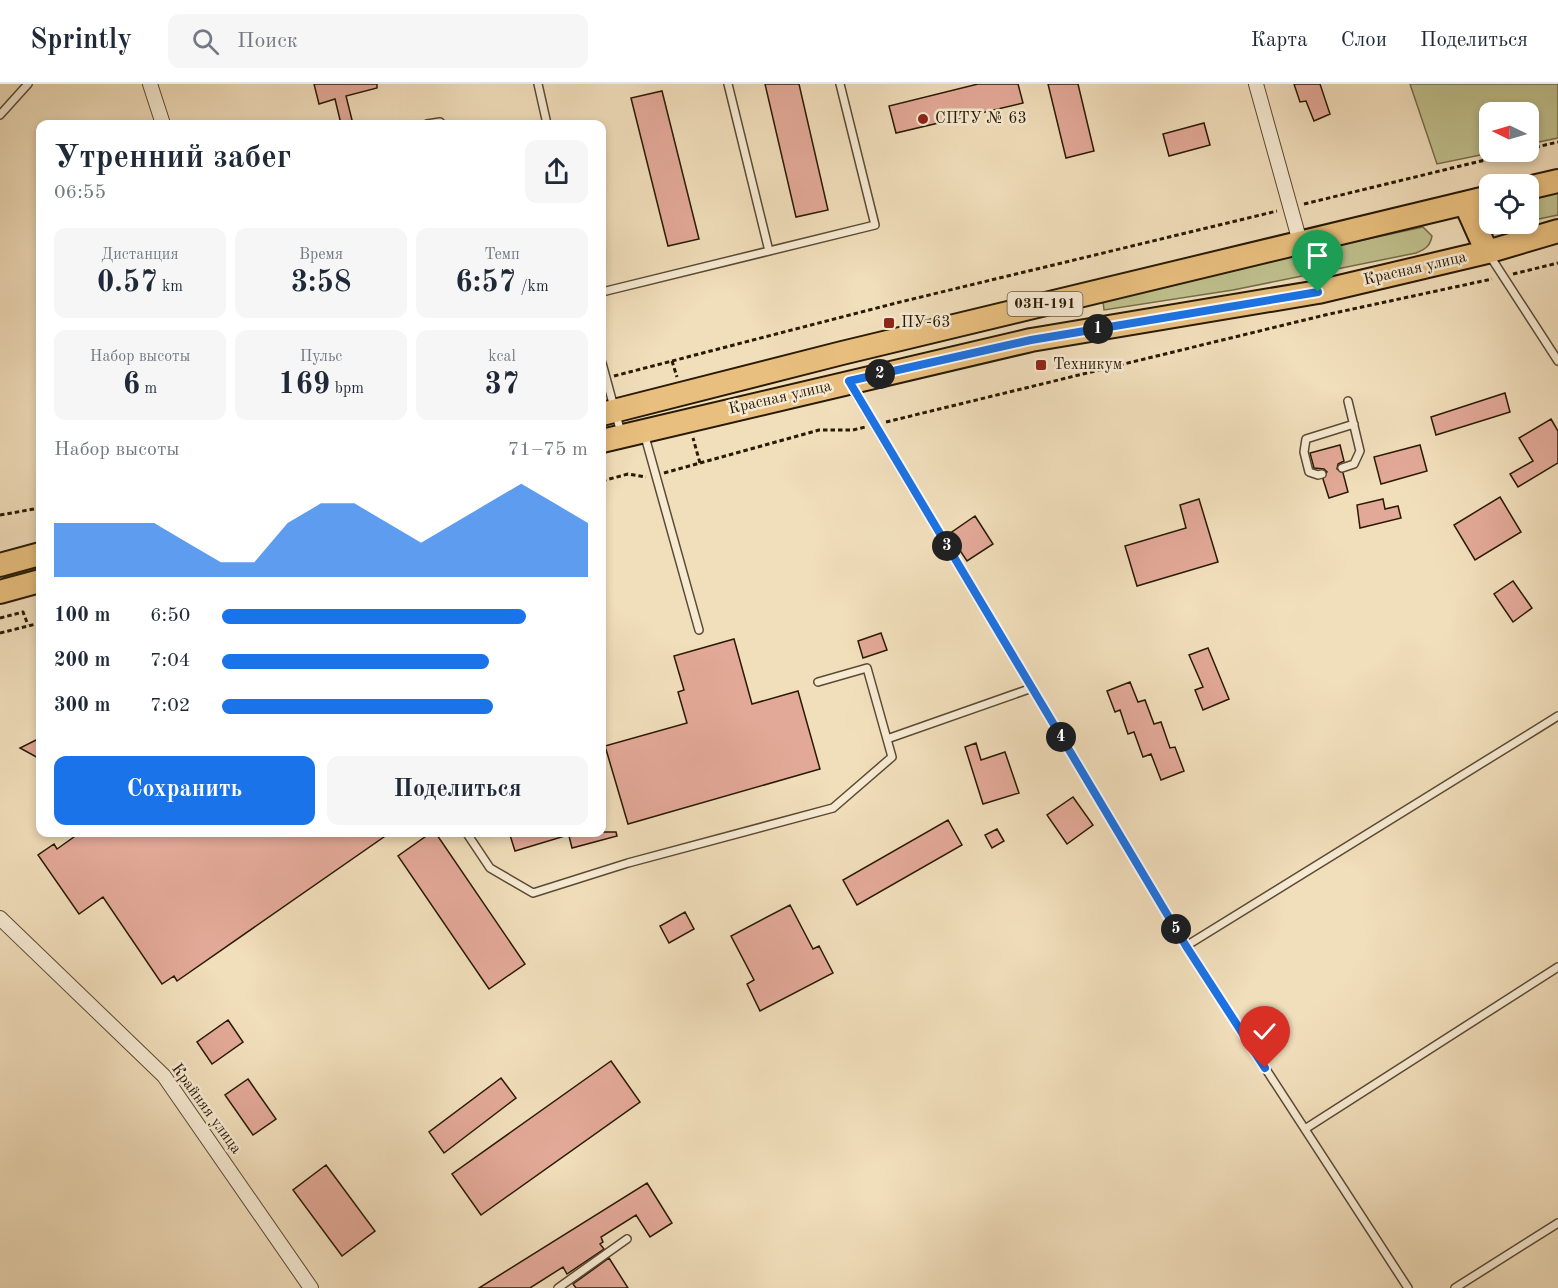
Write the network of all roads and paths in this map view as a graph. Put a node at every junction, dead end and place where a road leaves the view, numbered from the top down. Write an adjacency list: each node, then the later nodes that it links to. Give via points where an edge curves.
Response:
1 (28, 84): 7 (lane)
2 (150, 84): 8 (street)
3 (538, 84): 9 (lane)
4 (728, 84): 20 (lane)
5 (840, 84): 20 (lane, via 875,225)
6 (1256, 84): 17 (street)
7 (0, 115)
8 (162, 120)
9 (546, 120)
10 (1558, 142): 11 (path)
11 (1539, 146)
12 (1479, 161): 17 (path)
13 (1558, 181): 14 (main road)
14 (1539, 185)
15 (1479, 200): 16 (main road, Красная улица / 03Н-191)
16 (1465, 203): 19 (main road, Красная улица / 03Н-191); 21 (main road)
17 (1291, 207): 19 (street); 26 (path)
18 (1558, 231): 21 (main road, Красная улица / 03Н-191)
19 (1300, 242): 30 (main road, Красная улица / 03Н-191)
20 (769, 251): 24 (lane)
21 (1487, 252): 23 (lane); 27 (main road, Красная улица / 03Н-191, via 1318,292 1031,340)
22 (1558, 262): 23 (path)
23 (1503, 277): 25 (lane); 32 (path, via 1313,318)
24 (606, 291)
25 (1558, 361)
26 (606, 379)
27 (849, 381): 32 (lane); 33 (main road, Красная улица / 03Н-191)
28 (606, 390): 30 (lane)
29 (1348, 401): 31 (lane)
30 (608, 413): 34 (lane)
31 (1354, 424): 36 (lane, via 1360,451 1354,464); 37 (lane, via 1306,439 1304,452 1309,472)
32 (875, 425): 35 (path, via 853,430 819,430); 50 (lane)
33 (644, 431): 34 (main road, Красная улица / 03Н-191); 47 (lane)
34 (611, 438)
35 (700, 463)
36 (1342, 468)
37 (1322, 474)
38 (36, 509): 39 (path)
39 (0, 515)
40 (36, 555): 41 (main road)
41 (0, 565)
42 (36, 582): 43 (main road)
43 (0, 592)
44 (0, 618): 46 (path, via 23,612)
45 (36, 624): 46 (path)
46 (28, 625): 48 (path)
47 (699, 630)
48 (0, 633)
49 (818, 682): 52 (lane, via 867,668)
50 (1032, 688): 52 (lane); 55 (lane)
51 (1558, 716): 55 (lane)
52 (887, 739): 53 (lane, via 892,757 833,808 533,893 490,868)
53 (469, 837)
54 (0, 918): 60 (street, Крайняя улица, via 164,1076)
55 (1186, 946): 57 (lane)
56 (1558, 967): 57 (lane)
57 (1305, 1128): 62 (lane)
58 (1558, 1223): 63 (lane)
59 (627, 1239): 61 (lane)
60 (311, 1288)
61 (558, 1288)
62 (1408, 1288)
63 (1455, 1288)

